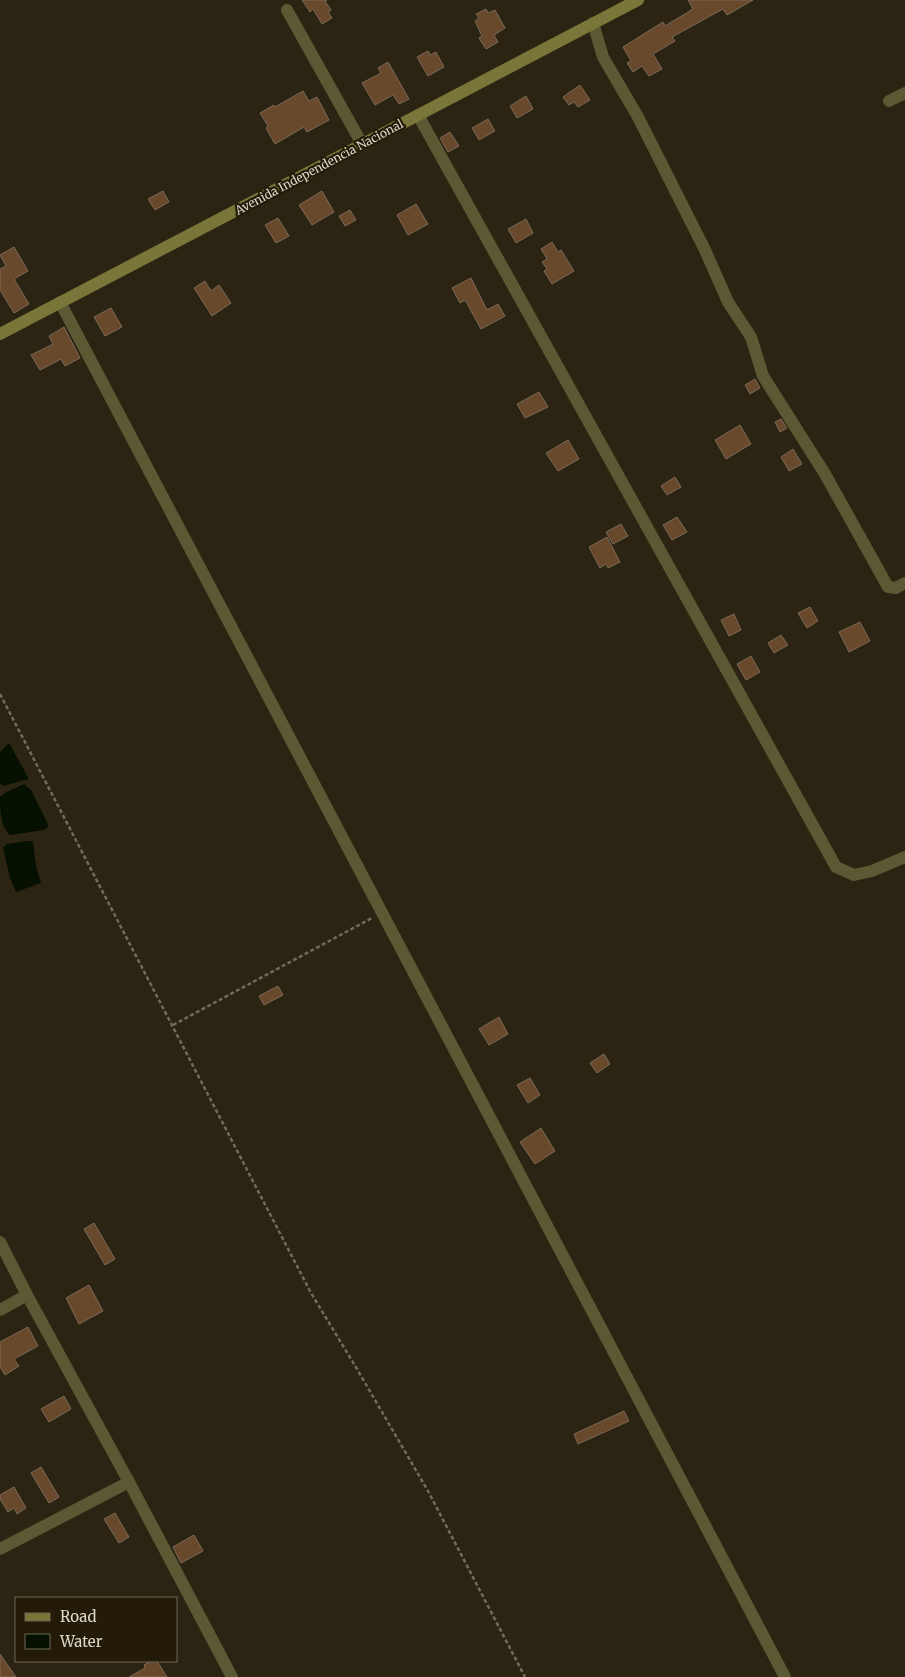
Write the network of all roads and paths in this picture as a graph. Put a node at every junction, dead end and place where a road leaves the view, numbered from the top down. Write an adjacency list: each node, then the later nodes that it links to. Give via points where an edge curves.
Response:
1 (638, 0): 3 (main road, Avenida Independencia Nacional)
2 (287, 10): 7 (street)
3 (593, 23): 6 (main road, Avenida Independencia Nacional); 10 (street, via 604,56 638,117 728,302 751,337 763,376 825,474 888,587 896,588)
4 (905, 93): 5 (street)
5 (889, 101)
6 (418, 115): 7 (main road, Avenida Independencia Nacional); 12 (street, via 836,867 854,875 872,871)
7 (362, 144): 8 (main road, Avenida Independencia Nacional)
8 (60, 302): 9 (main road, Avenida Independencia Nacional); 13 (street)
9 (0, 334)
10 (905, 583)
11 (0, 694): 14 (path)
12 (905, 856)
13 (382, 912): 14 (path); 22 (street)
14 (172, 1026): 21 (path, via 310,1294 428,1491)
15 (0, 1242): 16 (street)
16 (27, 1295): 17 (street); 18 (street)
17 (0, 1310)
18 (130, 1482): 19 (street); 20 (street)
19 (0, 1549)
20 (229, 1676)
21 (525, 1677)
22 (785, 1677)

